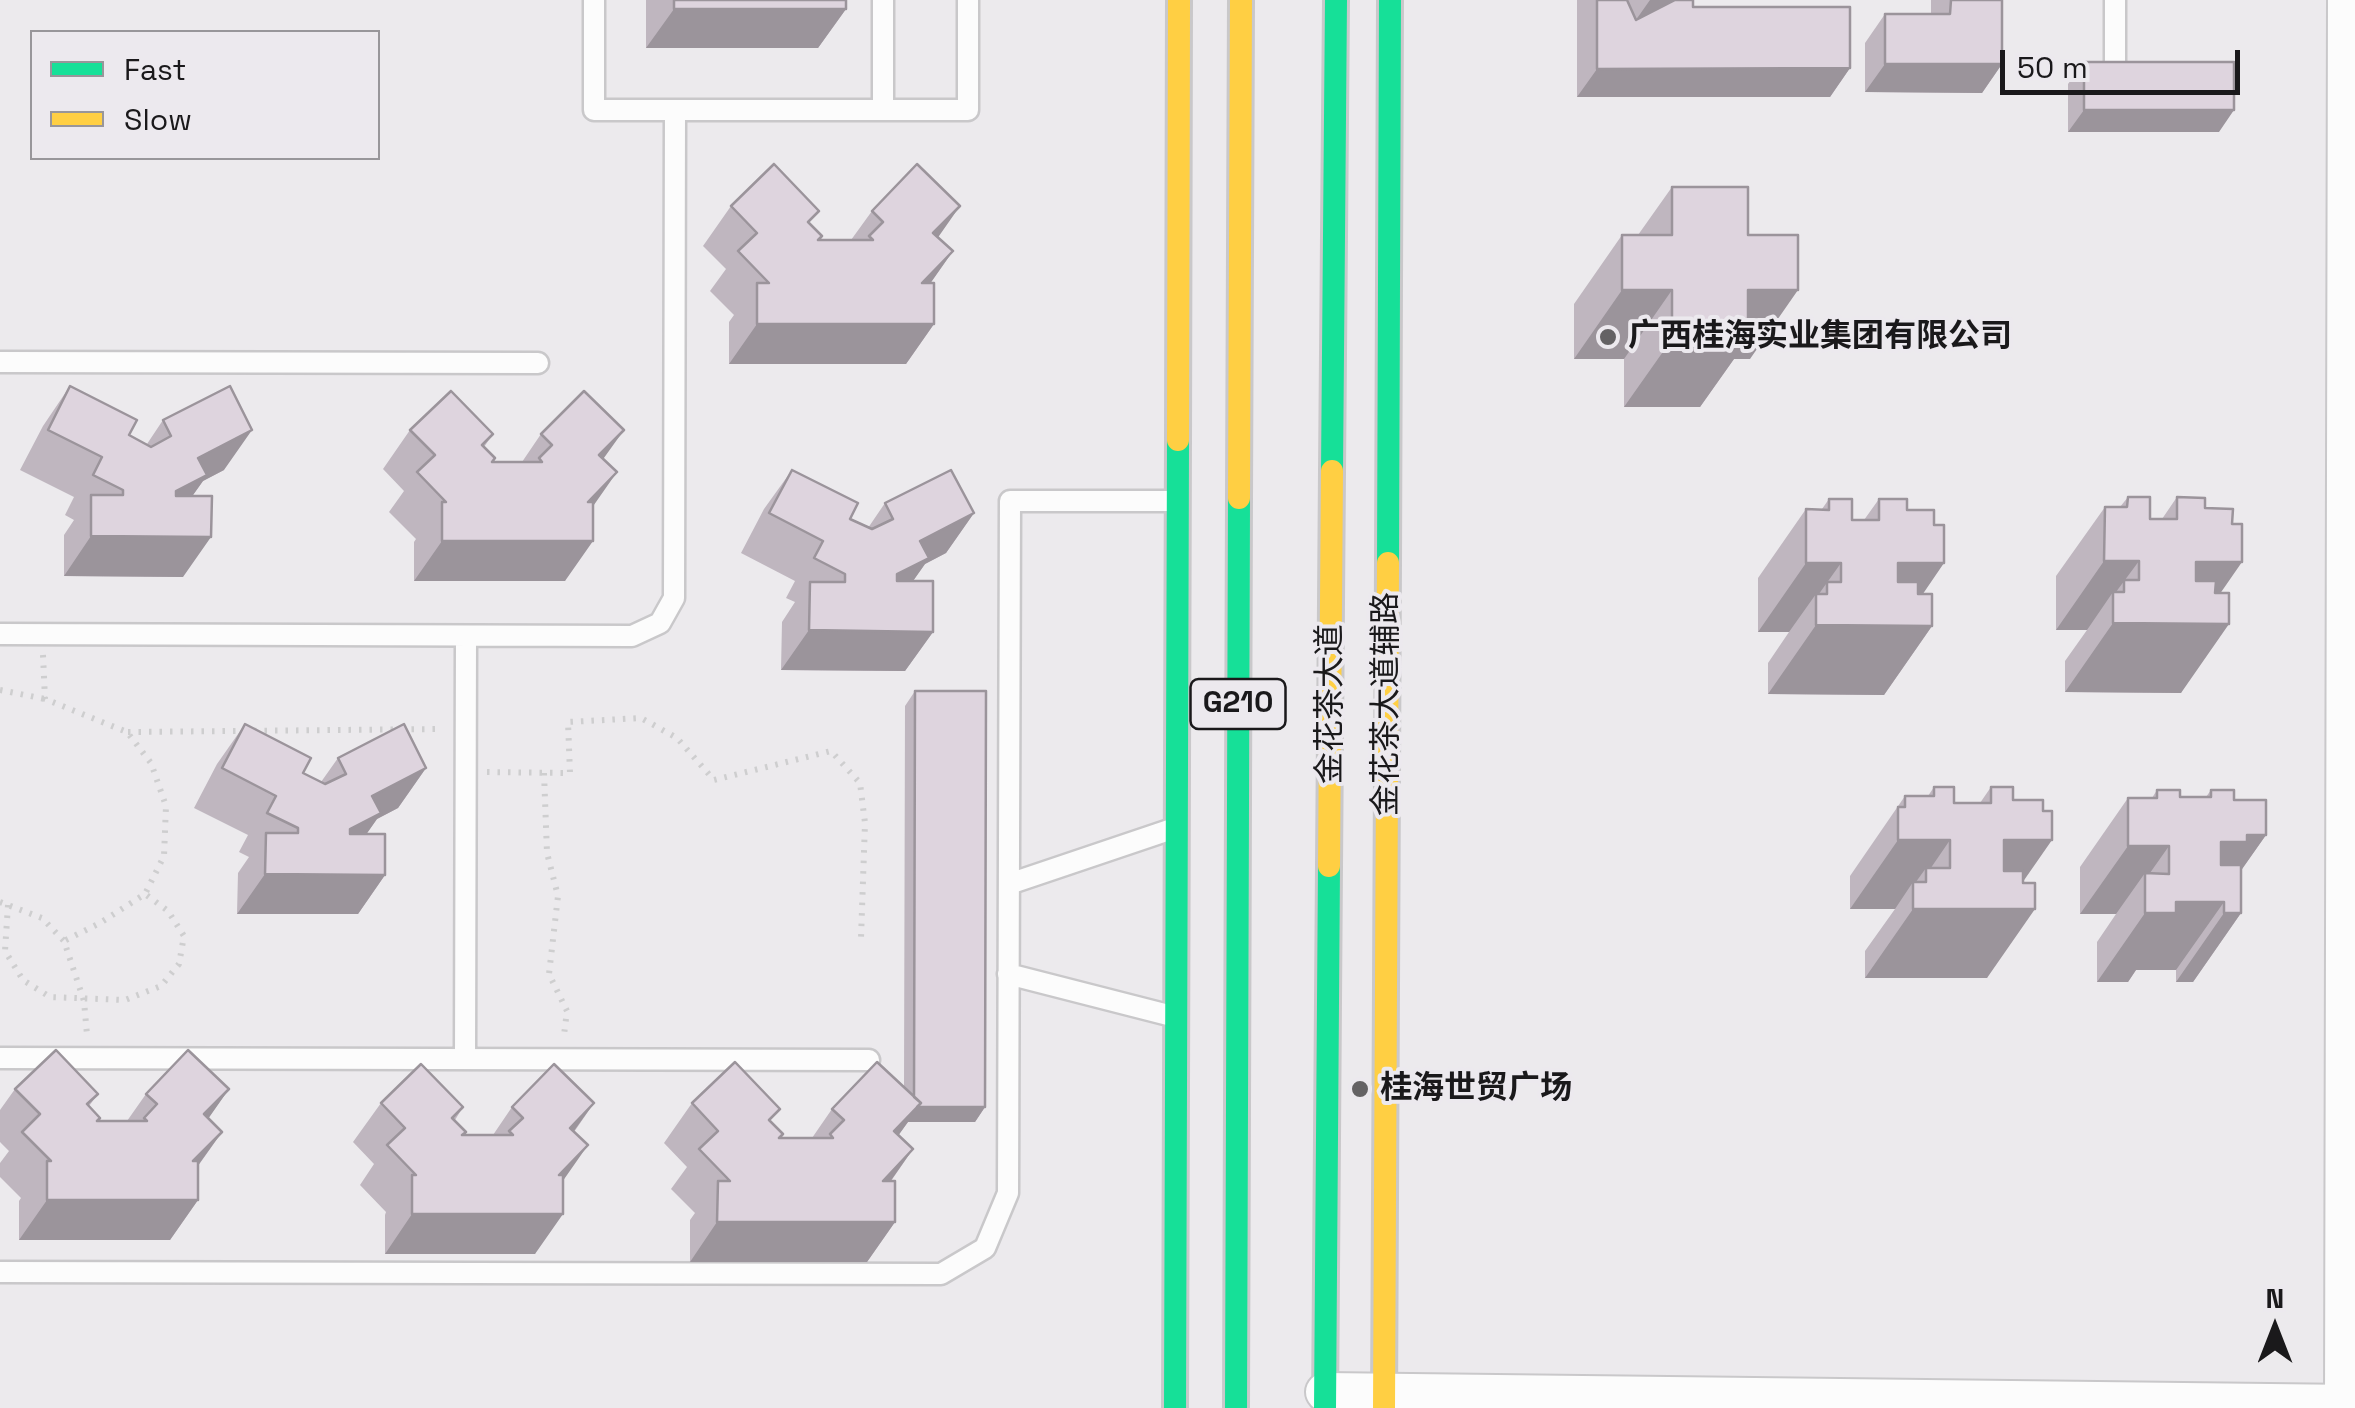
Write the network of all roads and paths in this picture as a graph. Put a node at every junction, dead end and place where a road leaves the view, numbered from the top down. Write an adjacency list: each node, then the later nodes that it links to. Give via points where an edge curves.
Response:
1 (594, 0): 11 (lane, via 594,110)
2 (883, 0): 12 (lane)
3 (968, 0): 12 (lane, via 968,110)
4 (1179, 0): 15 (main road)
5 (1240, 0): 45 (main road, G210)
6 (1336, 0): 40 (main road, 金花茶大道 / G210)
7 (1390, 0): 41 (main road, 金花茶大道辅路)
8 (2115, 0): 10 (lane)
9 (2347, 0): 42 (street)
10 (2115, 64)
11 (675, 110): 12 (lane); 18 (lane, via 674,598 660,623 632,636)
12 (883, 110)
13 (0, 362): 14 (lane)
14 (538, 363)
15 (1178, 502): 25 (main road); 26 (lane, via 1010,501)
16 (0, 634): 17 (lane)
17 (42, 634): 18 (lane); 20 (path)
18 (466, 636): 21 (lane)
19 (0, 690): 20 (path)
20 (45, 699): 22 (path)
21 (466, 729): 22 (path); 23 (lane)
22 (127, 732): 27 (path, via 152,763 166,806 164,856)
23 (466, 772): 24 (path); 36 (lane)
24 (544, 773): 29 (path, via 570,773 568,722 640,718 677,738 714,780 831,751 860,783); 37 (path, via 547,853 558,896 549,974 567,1010)
25 (1177, 827): 26 (lane); 33 (main road)
26 (1008, 884): 31 (lane)
27 (145, 894): 30 (path); 32 (path, via 168,911 184,936 179,964 162,986 126,1000)
28 (4, 903): 30 (path, via 42,918); 32 (path, via 5,951 22,980 50,997)
29 (861, 938)
30 (64, 940): 32 (path)
31 (1008, 974): 33 (lane); 39 (lane, via 1008,1193 984,1248 940,1274)
32 (84, 1001): 35 (path)
33 (1176, 1018): 44 (main road)
34 (0, 1058): 35 (lane)
35 (89, 1058): 36 (lane)
36 (466, 1059): 37 (lane)
37 (560, 1059): 38 (lane)
38 (869, 1060)
39 (0, 1272)
40 (1325, 1400): 41 (street)
41 (1384, 1400): 43 (street)
42 (2350, 1404): 43 (street)
43 (2236, 1405)
44 (1175, 1408)
45 (1236, 1408)

